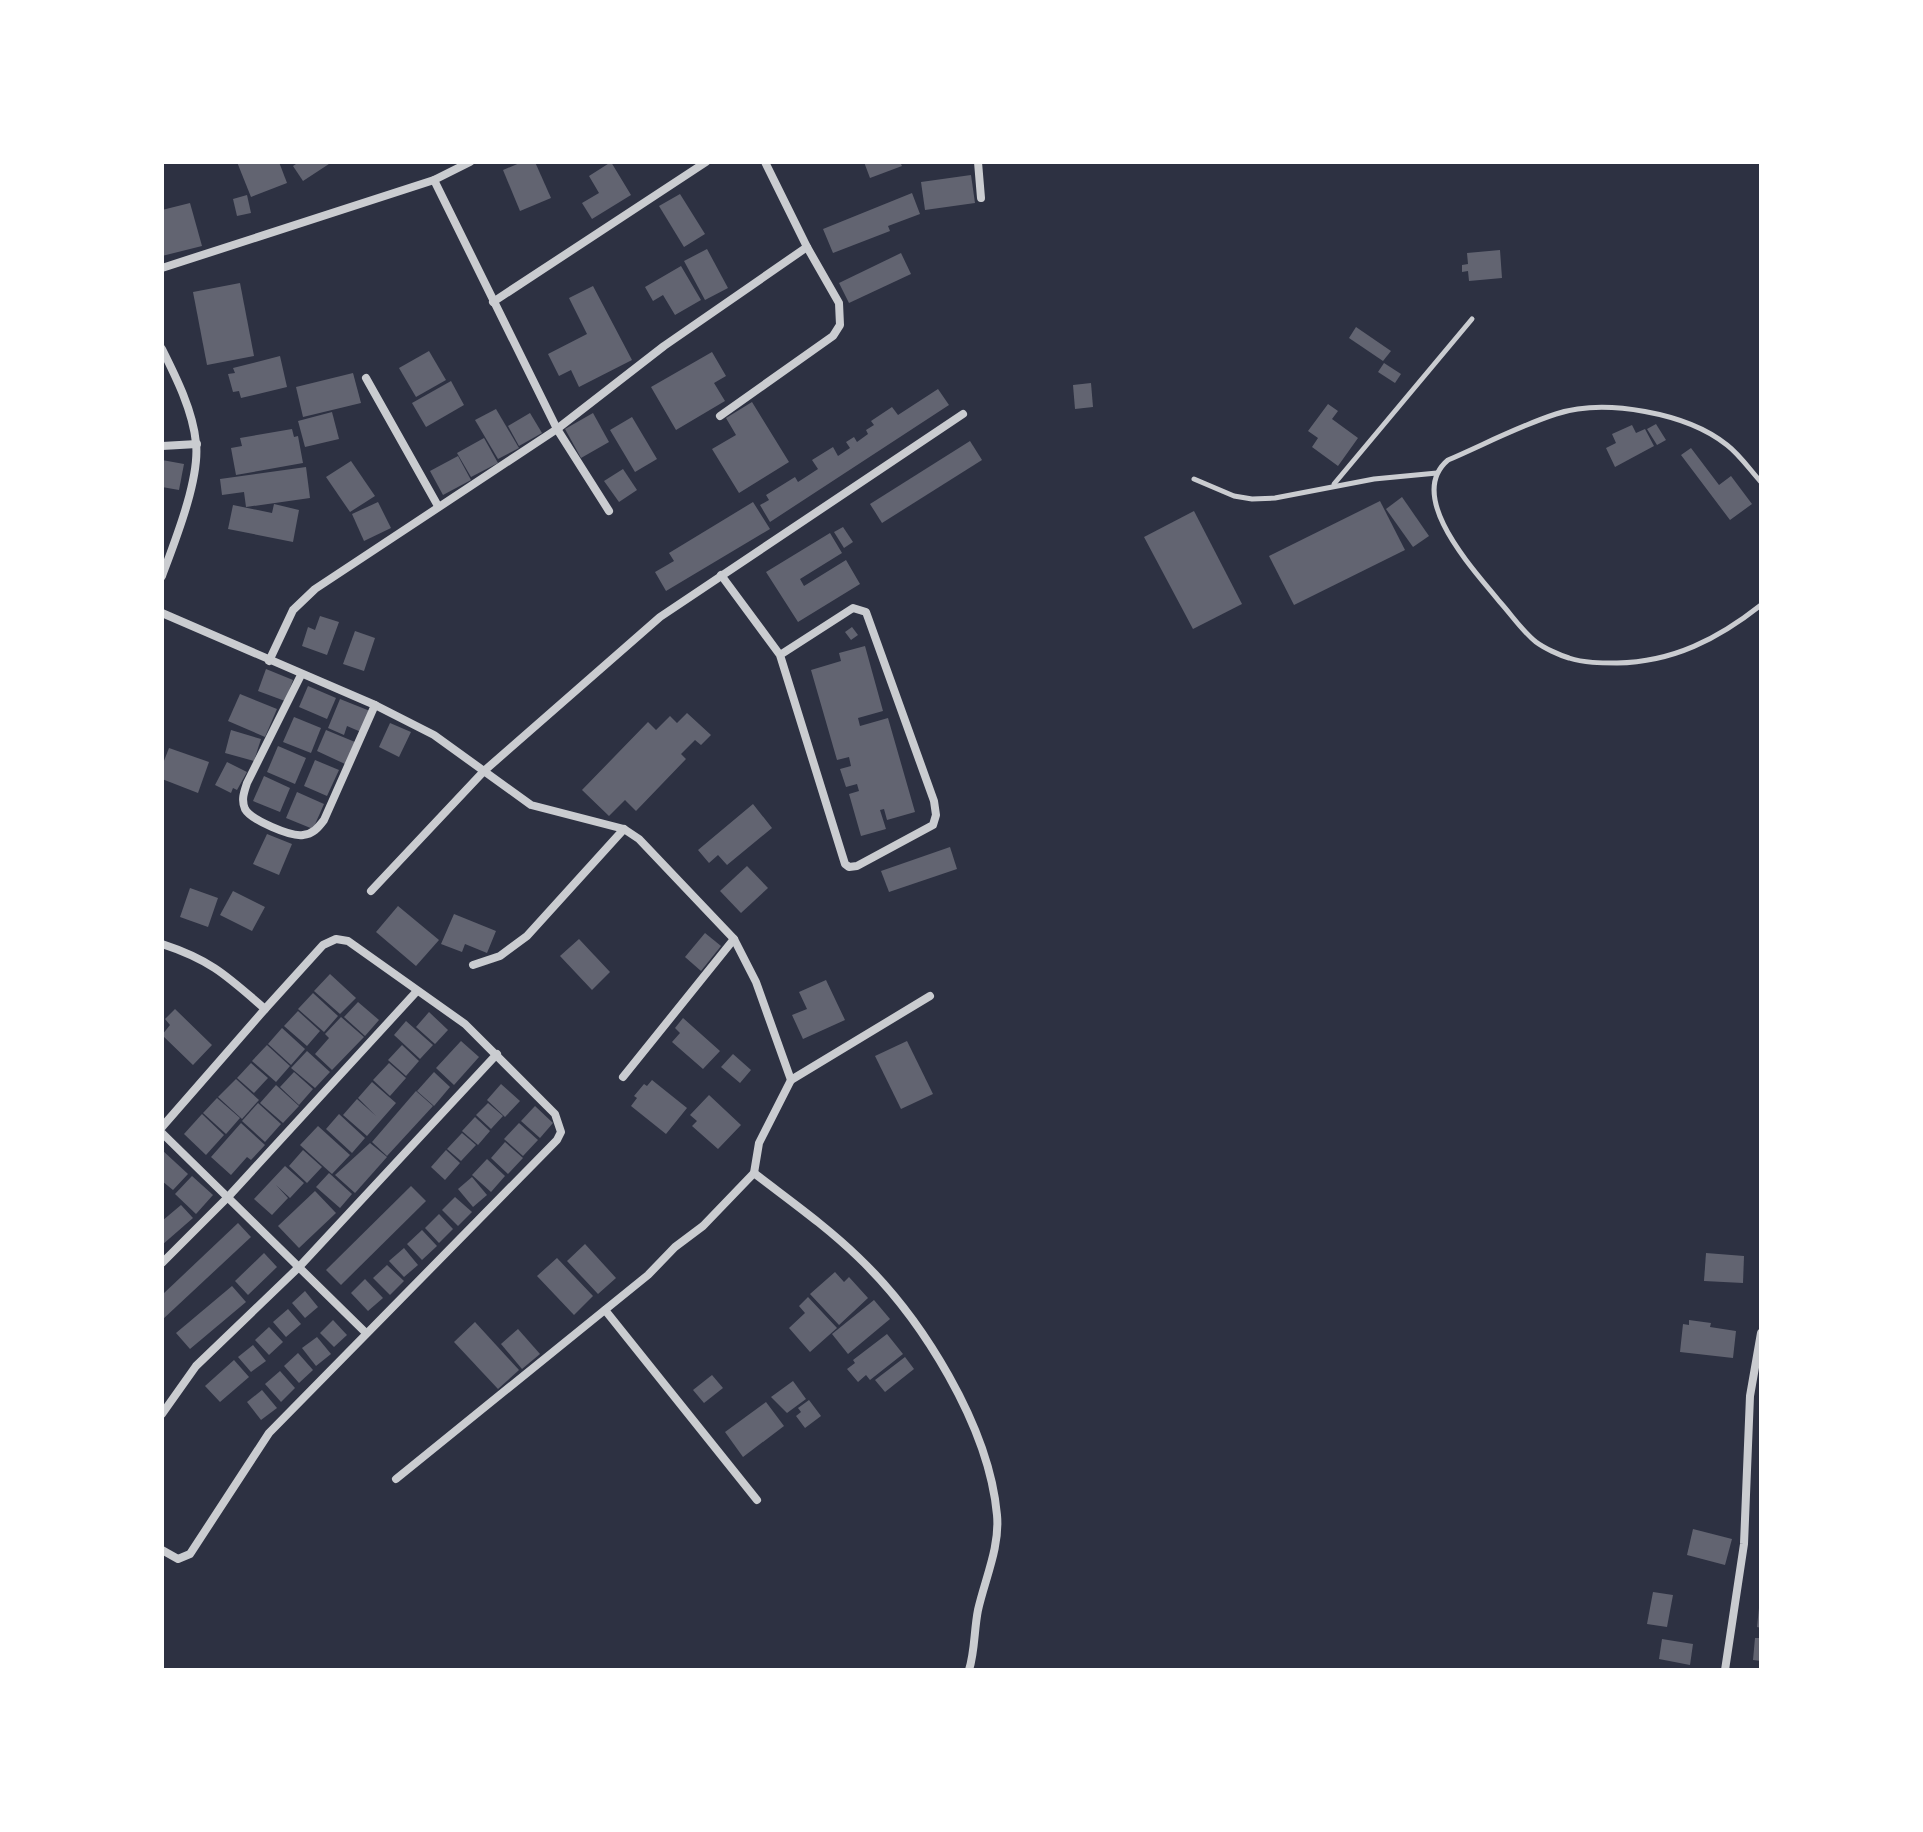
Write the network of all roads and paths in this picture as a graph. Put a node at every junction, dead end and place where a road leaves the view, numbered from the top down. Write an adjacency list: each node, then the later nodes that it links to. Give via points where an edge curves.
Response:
1 (470, 162): 5 (street)
2 (706, 162): 9 (street)
3 (765, 162): 7 (street)
4 (978, 162): 6 (street)
5 (434, 180): 8 (street); 9 (street)
6 (981, 198)
7 (807, 247): 14 (street, via 839,303 840,325 833,336); 15 (street, via 664,346)
8 (162, 268)
9 (493, 302): 15 (street)
10 (1472, 319): 21 (lane)
11 (162, 349): 16 (street, via 181,389)
12 (366, 378): 22 (street)
13 (963, 414): 24 (street)
14 (720, 416)
15 (557, 429): 22 (street); 23 (street)
16 (197, 444): 17 (street); 25 (street, via 183,519)
17 (162, 446)
18 (1437, 473): 20 (lane, via 1448,460 1557,413 1584,408 1655,413 1700,429 1727,446); 21 (lane); 26 (lane, via 1438,509 1460,554 1536,642 1569,658 1634,663 1672,657 1705,643)
19 (1194, 479): 21 (lane, via 1252,499)
20 (1761, 482)
21 (1334, 485)
22 (438, 506): 29 (street, via 302,599)
23 (609, 511)
24 (721, 575): 28 (street); 32 (street, via 660,617)
25 (162, 576)
26 (1761, 605)
27 (162, 613): 29 (street)
28 (780, 655): 28 (street, via 845,864 857,866 933,825 934,801 866,612 853,608)
29 (269, 661): 30 (street)
30 (301, 675): 31 (street); 31 (street, via 243,797 245,809 255,818 294,835 316,830 324,820)
31 (375, 705): 32 (street, via 434,735)
32 (484, 771): 33 (street, via 531,805); 34 (street)
33 (624, 829): 35 (street); 37 (street, via 527,936 500,956)
34 (371, 891)
35 (734, 939): 42 (street); 43 (street, via 756,982)
36 (162, 944): 40 (street, via 216,967)
37 (473, 965)
38 (417, 991): 40 (street, via 348,941 336,939 323,945); 41 (street); 46 (street)
39 (930, 996): 43 (street)
40 (265, 1009): 44 (street)
41 (497, 1054): 48 (street); 50 (street, via 555,1114 561,1132)
42 (623, 1077)
43 (791, 1080): 45 (street, via 759,1143)
44 (162, 1130): 46 (street)
45 (754, 1173): 49 (street, via 703,1226); 56 (street, via 857,1256 887,1287 921,1332 968,1412 990,1474 998,1518)
46 (228, 1197): 47 (street); 48 (street)
47 (162, 1263)
48 (299, 1267): 50 (street); 52 (street, via 196,1366)
49 (605, 1310): 53 (street); 54 (street)
50 (366, 1333): 55 (street, via 269,1433 190,1554 178,1559)
51 (1761, 1333): 57 (street, via 1750,1396 1744,1544)
52 (162, 1414)
53 (396, 1479)
54 (757, 1500)
55 (162, 1550)
56 (969, 1670)
57 (1725, 1670)

